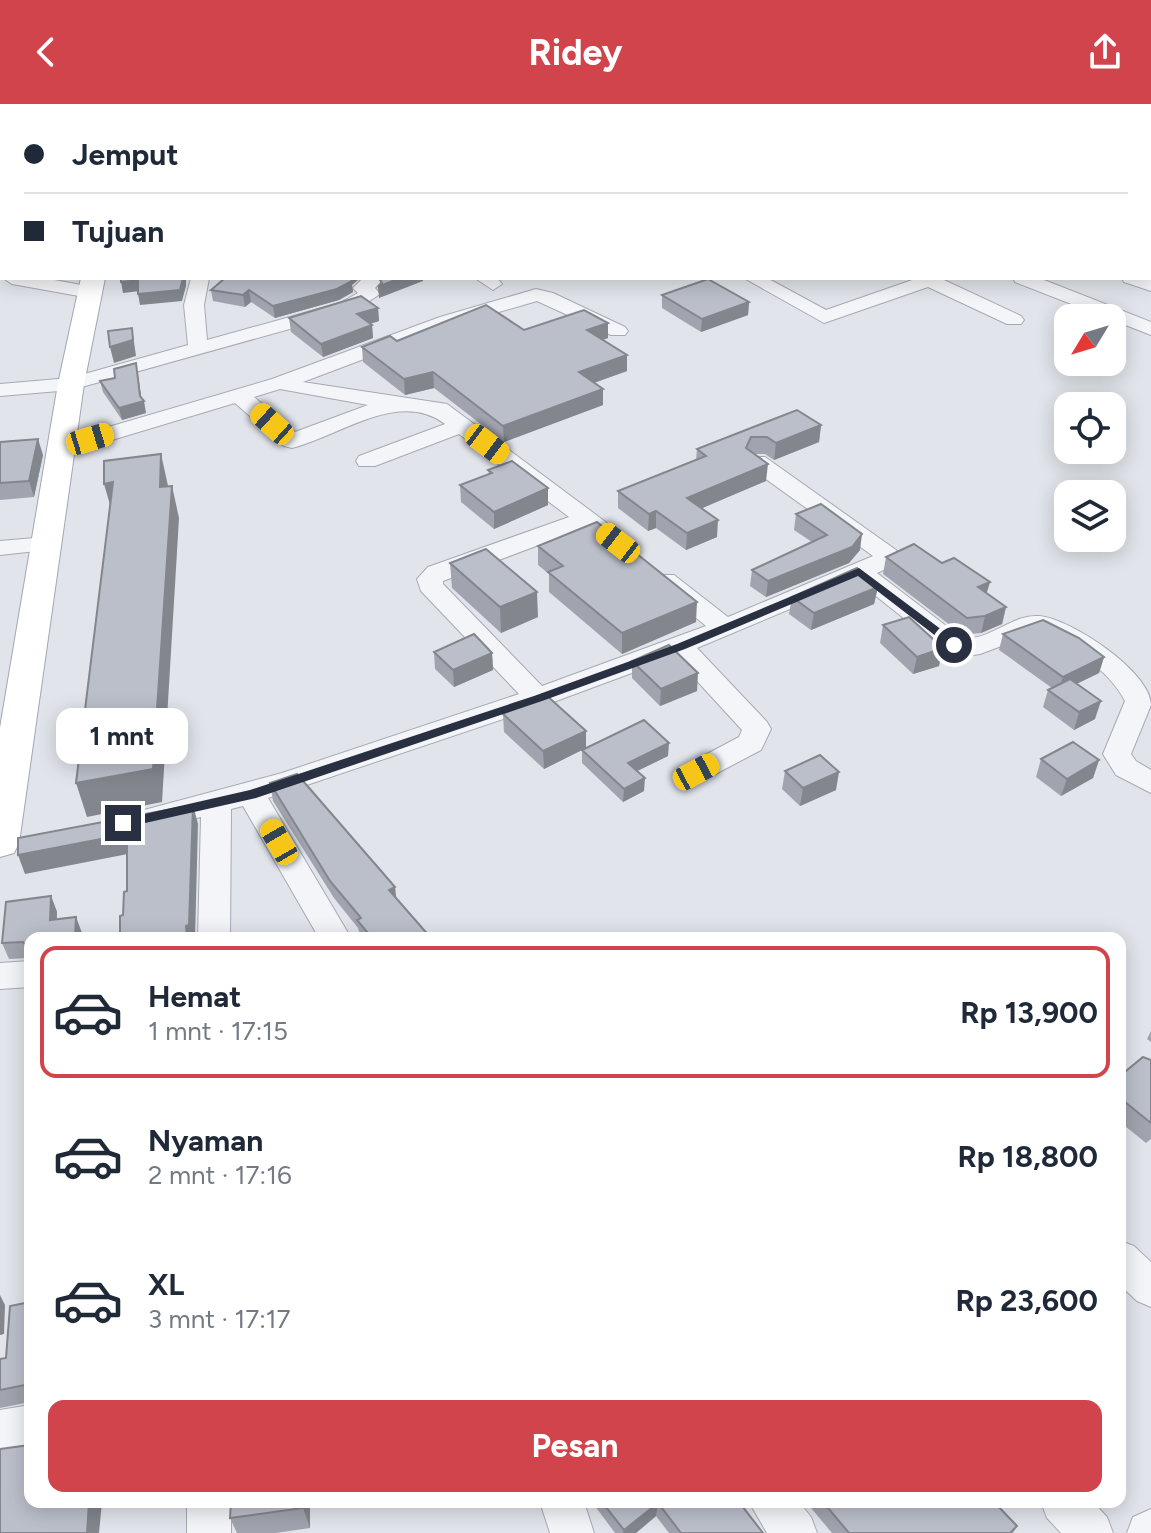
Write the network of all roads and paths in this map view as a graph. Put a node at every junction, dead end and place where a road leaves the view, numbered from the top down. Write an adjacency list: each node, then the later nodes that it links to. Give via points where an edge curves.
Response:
1 (35, 280): 8 (street)
2 (200, 280): 12 (street, via 194,305)
3 (373, 280): 12 (street, via 363,288 370,294 347,307)
4 (757, 280): 5 (street, via 824,317)
5 (929, 280)
6 (934, 280): 9 (street)
7 (1027, 280): 10 (street)
8 (91, 285): 14 (main road)
9 (1014, 320)
10 (1151, 329)
11 (618, 331): 13 (street, via 536,295 447,321)
12 (198, 349): 14 (street)
13 (279, 383): 16 (street); 17 (street)
14 (71, 384): 15 (street); 19 (main road)
15 (0, 390)
16 (238, 394): 17 (street, via 292,441); 19 (street)
17 (398, 401): 18 (street, via 439,409)
18 (463, 425): 20 (street); 22 (street)
19 (62, 448): 23 (main road)
20 (367, 461)
21 (757, 462): 27 (street, via 887,555)
22 (587, 519): 24 (street); 30 (street, via 437,572 430,579 430,586)
23 (46, 544): 25 (street); 31 (main road)
24 (620, 545)
25 (0, 548)
26 (644, 564): 28 (street)
27 (859, 571): 28 (street); 33 (street, via 954,645 967,650 982,647 1039,622 1122,676 1133,685 1139,701 1117,754 1126,768)
28 (726, 629): 29 (street)
29 (681, 647): 30 (street); 32 (street, via 757,729 751,743)
30 (538, 698): 34 (street)
31 (6, 765): 37 (main road)
32 (696, 772)
33 (1151, 783)
34 (251, 794): 35 (street); 39 (street)
35 (216, 805): 36 (street); 38 (street)
36 (123, 823)
37 (10, 844)
38 (214, 932)
39 (332, 932)
40 (24, 974): 41 (street)
41 (0, 976)
42 (1126, 1265): 43 (street)
43 (1151, 1288)
44 (24, 1427): 45 (street)
45 (0, 1431)
46 (209, 1508): 50 (street)
47 (564, 1508): 51 (street)
48 (776, 1508): 52 (street)
49 (1068, 1508): 53 (street)
50 (209, 1533)
51 (572, 1533)
52 (795, 1533)
53 (1091, 1533)

